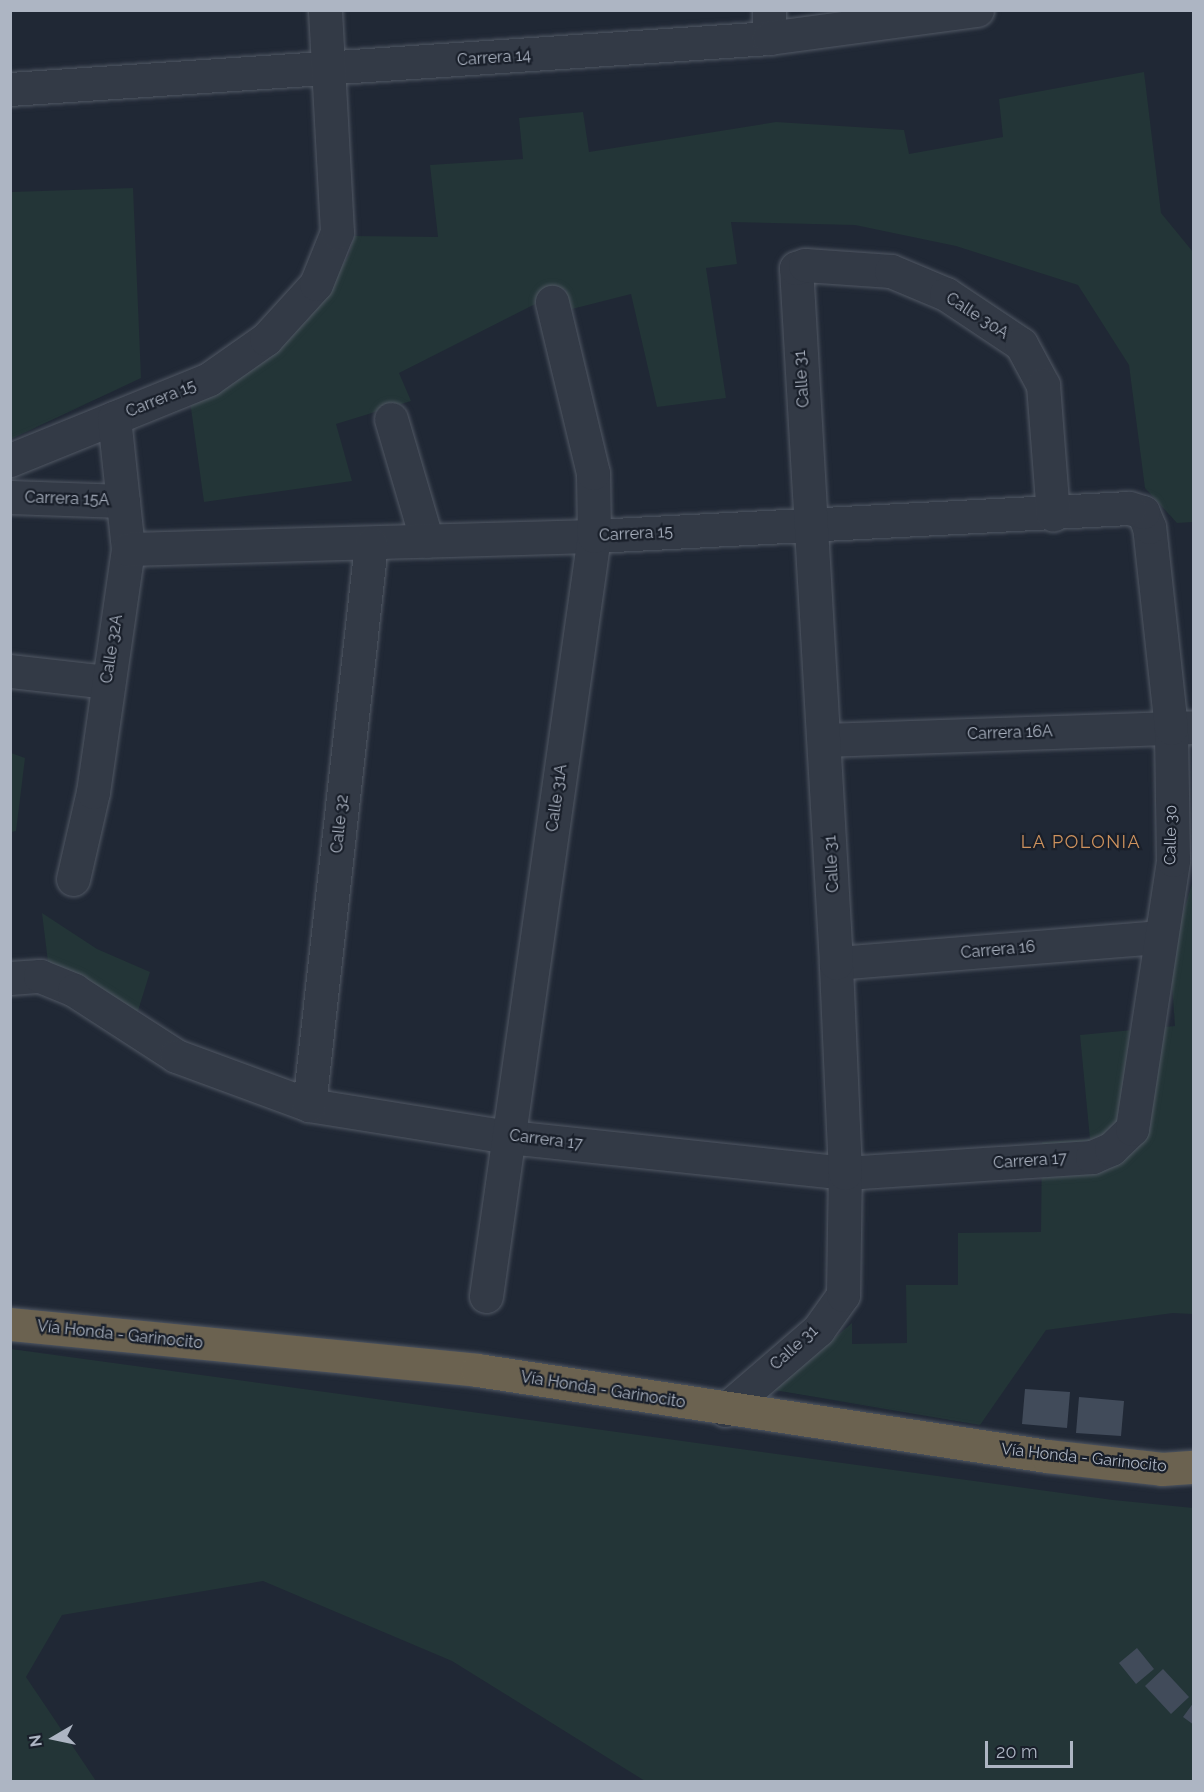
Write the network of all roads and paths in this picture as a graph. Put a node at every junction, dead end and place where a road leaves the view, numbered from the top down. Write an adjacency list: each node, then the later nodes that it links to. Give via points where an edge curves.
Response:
1 (326, 10): 4 (street)
2 (977, 10): 3 (street, Carrera 14)
3 (769, 24): 4 (street, Carrera 14)
4 (328, 70): 5 (street, Carrera 14); 8 (street, Carrera 15, via 337,232 316,284 266,339 209,380)
5 (10, 89)
6 (796, 268): 14 (street, Calle 30A, via 805,265 891,271 946,294 1021,344 1043,385); 15 (street, Calle 31)
7 (552, 302): 16 (street, Calle 31A, via 593,473)
8 (114, 418): 10 (street, Carrera 15); 12 (street, Calle 32A)
9 (391, 419): 17 (street)
10 (10, 460)
11 (10, 497): 12 (street, Carrera 15A)
12 (123, 501): 19 (street, Calle 32A)
13 (1143, 512): 14 (street, Carrera 15, via 1130,508); 22 (street, Calle 30, via 1149,527)
14 (1053, 515): 15 (street, Carrera 15)
15 (812, 525): 16 (street, Carrera 15); 23 (street, Calle 31)
16 (594, 536): 17 (street, Carrera 15); 29 (street, Calle 31A)
17 (427, 541): 18 (street, Carrera 15)
18 (371, 544): 19 (street, Carrera 15); 28 (street, Calle 32)
19 (128, 549): 21 (street, Calle 32A)
20 (10, 671): 21 (street)
21 (107, 682): 24 (street, Calle 32A, via 93,792)
22 (1182, 728): 23 (street, Carrera 16A); 25 (street, Calle 30, via 1173,860)
23 (826, 740): 26 (street, Calle 31)
24 (73, 879)
25 (1160, 937): 26 (street, Carrera 16); 30 (street, Calle 30, via 1132,1130)
26 (836, 963): 31 (street, Calle 31)
27 (10, 978): 28 (street, Carrera 17, via 40,976 74,990 176,1056)
28 (309, 1105): 29 (street, Carrera 17)
29 (509, 1137): 31 (street, Carrera 17); 32 (street, Calle 31A)
30 (1111, 1149): 31 (street, Carrera 17, via 1092,1157)
31 (845, 1173): 34 (street, Calle 31, via 843,1295 818,1330)
32 (486, 1296)
33 (10, 1324): 34 (highway, Vía Honda - Garinocito, via 477,1370)
34 (725, 1410): 35 (highway, Vía Honda - Garinocito, via 1047,1456 1162,1469)
35 (1194, 1467)

